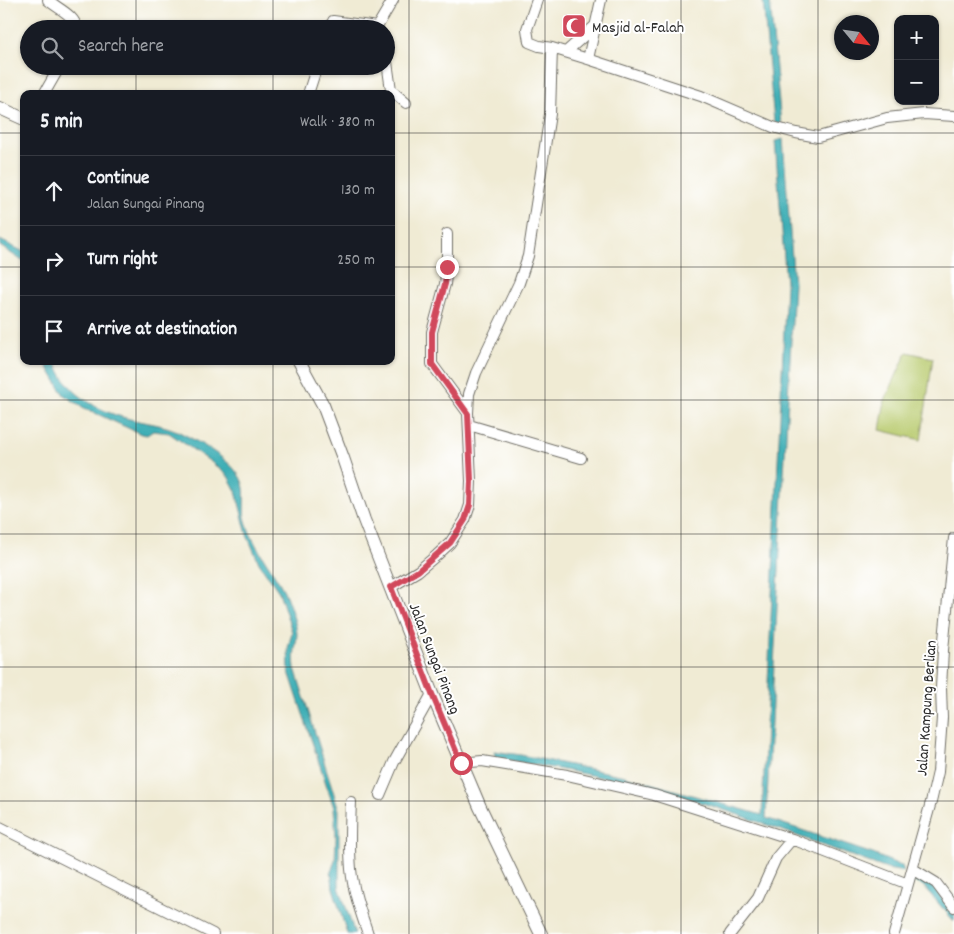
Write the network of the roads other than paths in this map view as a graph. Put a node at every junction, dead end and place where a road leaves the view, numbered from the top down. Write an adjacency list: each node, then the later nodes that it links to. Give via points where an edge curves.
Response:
1 (48, 0): 5 (street)
2 (393, 0): 6 (street)
3 (537, 0): 8 (street, via 527,29 530,42)
4 (601, 0): 7 (street)
5 (74, 20)
6 (382, 20)
7 (596, 25): 9 (street); 10 (street)
8 (552, 48): 9 (street); 24 (street, via 550,114 528,256 519,283 472,384)
9 (566, 52): 10 (street)
10 (588, 59): 21 (street, via 701,96 773,127 811,136 818,137 887,118 924,114)
11 (55, 75): 14 (street)
12 (314, 75): 15 (street)
13 (389, 75): 16 (street)
14 (46, 90)
15 (309, 90)
16 (391, 90)
17 (395, 93): 18 (street)
18 (406, 103)
19 (0, 108): 20 (street)
20 (20, 116)
21 (954, 116)
22 (447, 234): 24 (street, via 445,284 432,332 432,364)
23 (301, 365): 28 (street, Jalan Sungai Pinang, via 323,405)
24 (468, 414): 25 (street)
25 (469, 426): 26 (street); 28 (street, via 470,505 465,520 450,543 438,554)
26 (581, 458)
27 (954, 538): 35 (street, Jalan Kampung Berlian, via 943,650 938,772)
28 (391, 587): 29 (street, Jalan Sungai Pinang)
29 (432, 694): 30 (street, Jalan Sungai Pinang); 31 (street, via 394,762)
30 (461, 763): 34 (street, via 482,761 567,775 654,795); 40 (street, Jalan Sungai Pinang)
31 (380, 795)
32 (351, 802): 39 (street, via 351,870)
33 (0, 827): 38 (street)
34 (792, 840): 36 (street); 41 (street, via 776,858 758,898)
35 (912, 869): 36 (street, Jalan Kampung Berlian); 37 (street, via 936,883)
36 (908, 884): 42 (street, Jalan Kampung Berlian)
37 (954, 907)
38 (213, 934)
39 (368, 934)
40 (541, 934)
41 (730, 934)
42 (894, 934)

